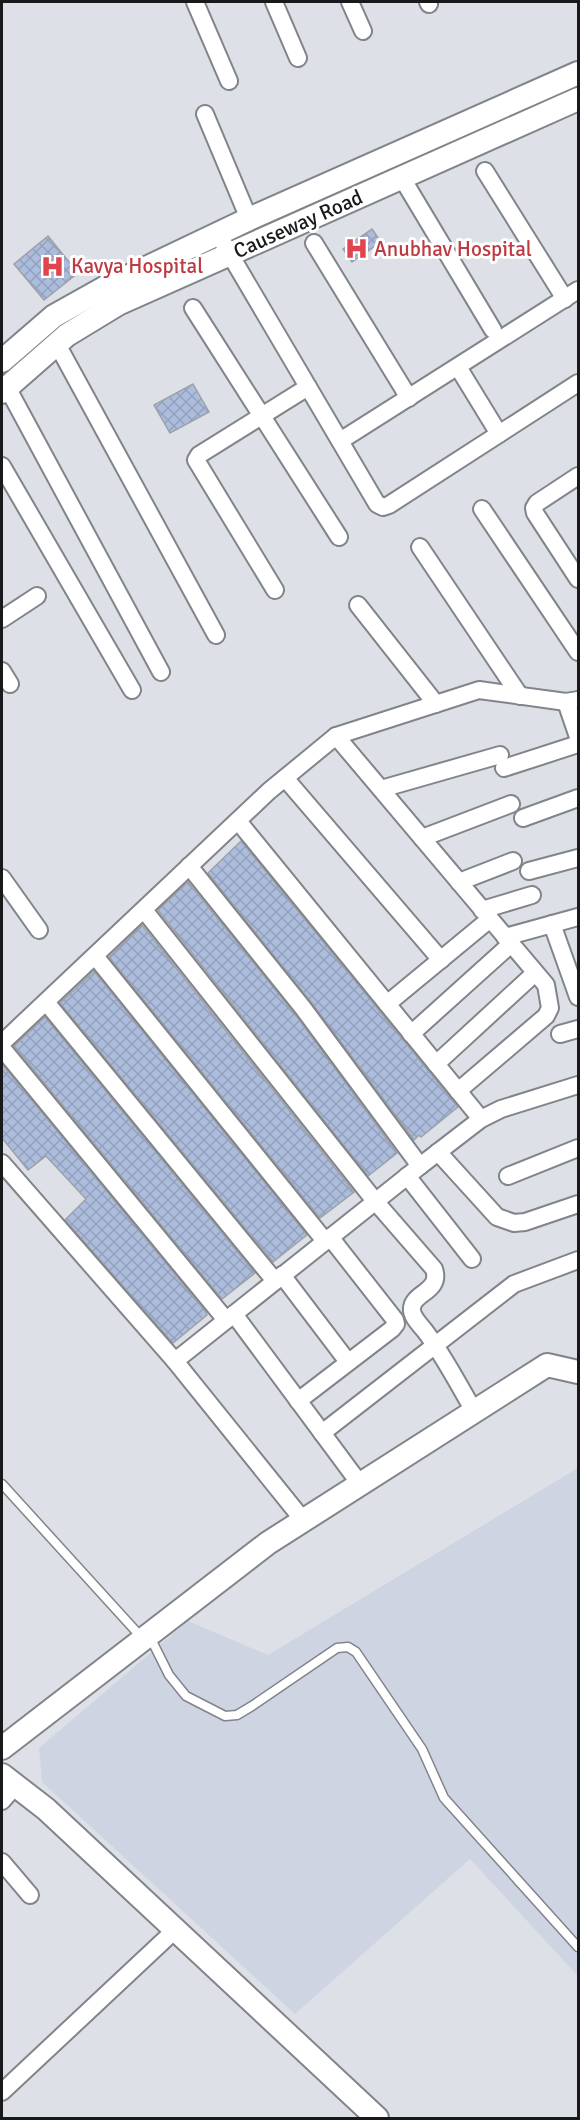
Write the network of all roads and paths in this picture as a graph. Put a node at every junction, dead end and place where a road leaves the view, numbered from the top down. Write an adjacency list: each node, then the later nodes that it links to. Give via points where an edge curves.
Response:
1 (195, 2): 7 (street)
2 (274, 2): 5 (street)
3 (350, 2): 4 (street)
4 (363, 30)
5 (298, 58)
6 (579, 73): 12 (main road, Causeway Road)
7 (229, 81)
8 (579, 99): 11 (main road, Causeway Road)
9 (205, 114): 12 (street)
10 (485, 171): 16 (street)
11 (402, 178): 15 (main road, Causeway Road); 18 (street)
12 (249, 219): 13 (main road, Causeway Road)
13 (218, 234): 15 (street); 20 (main road, Causeway Road, via 54,316)
14 (314, 243): 25 (street)
15 (229, 255): 19 (main road, Causeway Road, via 118,304); 23 (street)
16 (572, 294): 21 (street)
17 (194, 308): 26 (street)
18 (493, 330)
19 (57, 344): 24 (main road, Causeway Road); 39 (street)
20 (2, 361)
21 (458, 367): 25 (street); 27 (street)
22 (579, 383): 27 (street)
23 (308, 387): 26 (street); 28 (street)
24 (4, 389): 41 (street)
25 (409, 398): 28 (street)
26 (262, 415): 32 (street); 35 (street, via 196,460)
27 (499, 434): 28 (street, via 383,507 377,504)
28 (340, 441)
29 (2, 466): 42 (street)
30 (579, 477): 34 (street, via 534,508)
31 (482, 509): 40 (street)
32 (339, 537)
33 (420, 547): 43 (street)
34 (579, 579)
35 (275, 590)
36 (37, 596): 38 (street)
37 (358, 605): 45 (street)
38 (2, 619)
39 (216, 635)
40 (579, 652)
41 (161, 672)
42 (132, 690)
43 (520, 696): 44 (street); 45 (street, via 479,690)
44 (572, 701): 47 (street)
45 (436, 704): 46 (street)
46 (336, 736): 49 (street); 50 (street)
47 (579, 737)
48 (579, 744): 50 (street)
49 (285, 778): 54 (street); 70 (street)
50 (381, 789): 55 (street)
51 (579, 798): 53 (street)
52 (511, 804): 55 (street)
53 (523, 818)
54 (238, 821): 58 (street); 75 (street)
55 (422, 838): 61 (street)
56 (579, 858): 59 (street)
57 (513, 861): 61 (street)
58 (189, 867): 63 (street); 88 (street, via 303,1008)
59 (530, 871)
60 (2, 878): 67 (street)
61 (459, 882): 64 (street)
62 (532, 895): 64 (street)
63 (144, 910): 69 (street); 91 (street)
64 (486, 915): 68 (street); 70 (street)
65 (579, 917): 66 (street)
66 (552, 924): 68 (street); 71 (street)
67 (39, 930)
68 (508, 940): 72 (street); 77 (street)
69 (95, 956): 74 (street); 93 (street)
70 (441, 960): 75 (street)
71 (575, 978): 72 (street, via 552,986); 73 (street)
72 (540, 979): 81 (street); 83 (street, via 550,1008 546,1016)
73 (579, 997)
74 (46, 1002): 79 (street); 96 (street)
75 (387, 1004): 77 (street)
76 (579, 1029): 78 (street)
77 (411, 1034): 81 (street)
78 (560, 1035)
79 (2, 1043)
80 (2, 1048): 97 (street)
81 (436, 1064): 83 (street)
82 (579, 1084): 84 (street, via 501,1108)
83 (458, 1091): 84 (street)
84 (481, 1119): 86 (street)
85 (579, 1149): 90 (street)
86 (438, 1152): 88 (street); 92 (street, via 498,1217 514,1223)
87 (2, 1163): 99 (street)
88 (420, 1166): 89 (street)
89 (407, 1176): 91 (street); 94 (street)
90 (508, 1176)
91 (375, 1201): 93 (street); 98 (street, via 434,1269 434,1284 412,1310)
92 (579, 1204)
93 (328, 1239): 96 (street); 100 (street, via 396,1324)
94 (472, 1259)
95 (579, 1260): 98 (street, via 514,1284)
96 (279, 1278): 97 (street); 100 (street)
97 (230, 1317): 99 (street); 102 (street)
98 (436, 1346): 103 (street); 104 (street)
99 (175, 1361): 107 (street)
100 (348, 1362): 102 (street)
101 (579, 1372): 103 (main road, via 547,1365)
102 (298, 1401): 104 (street)
103 (474, 1411): 106 (main road)
104 (322, 1433): 106 (street)
105 (2, 1484): 108 (lane)
106 (360, 1484): 107 (main road)
107 (303, 1520): 108 (main road, via 268,1542)
108 (146, 1637): 109 (main road); 114 (lane, via 186,1696 225,1716 252,1706 337,1648 348,1647 356,1652 422,1749 444,1798)
109 (2, 1748)
110 (6, 1787): 113 (main road, via 46,1809)
111 (2, 1862): 112 (street)
112 (30, 1895)
113 (175, 1930): 115 (street); 116 (main road)
114 (579, 1947)
115 (2, 2092)
116 (377, 2118)

